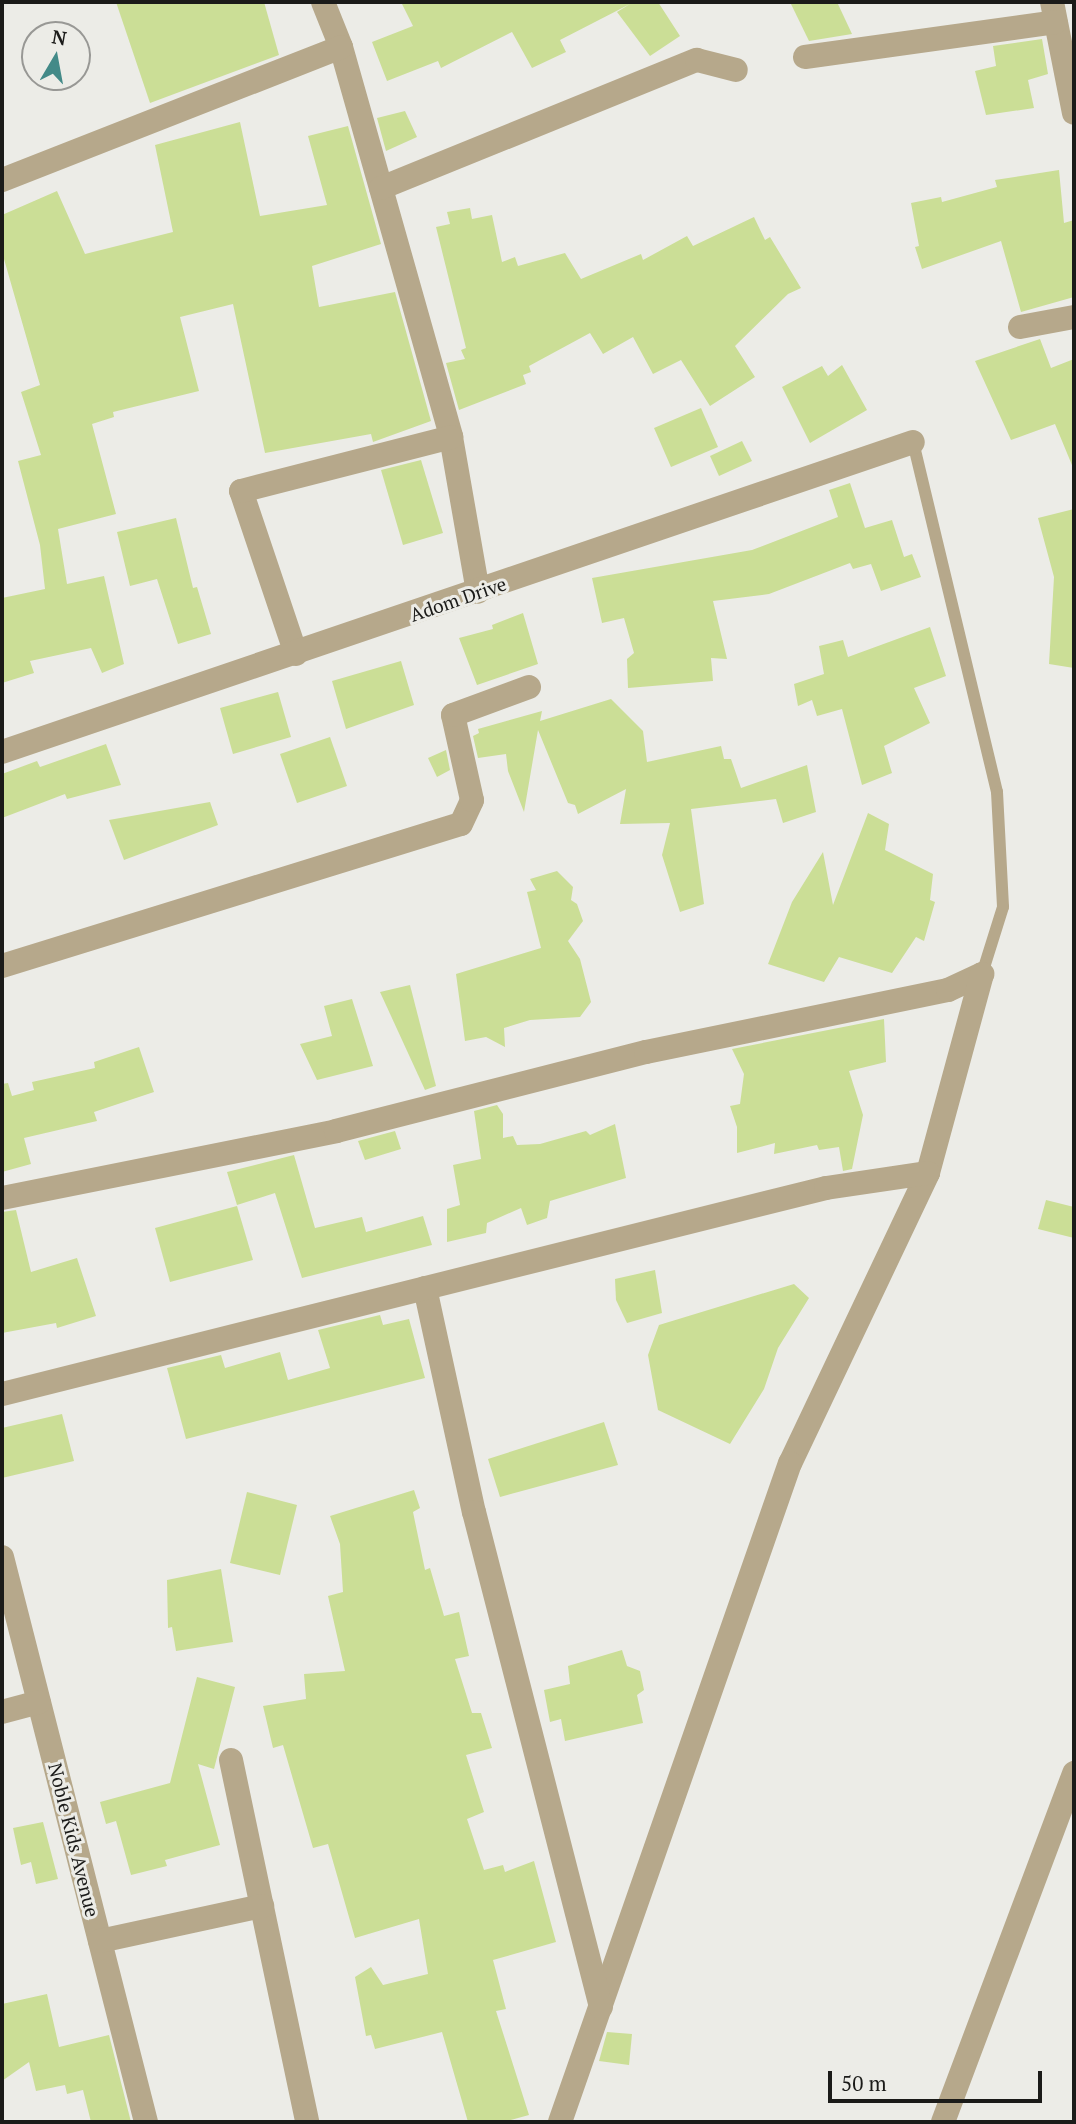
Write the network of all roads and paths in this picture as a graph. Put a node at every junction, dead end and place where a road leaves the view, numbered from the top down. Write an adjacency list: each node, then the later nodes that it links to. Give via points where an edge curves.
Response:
1 (323, 2): 3 (street)
2 (1054, 12): 4 (street); 6 (street)
3 (341, 47): 7 (street); 8 (street)
4 (805, 57)
5 (737, 70): 8 (street, via 697,60)
6 (1074, 113)
7 (2, 180)
8 (381, 188): 11 (street)
9 (1074, 317): 10 (street)
10 (1020, 327)
11 (451, 437): 13 (street); 14 (street, via 241,491)
12 (913, 442): 13 (street, Adom Drive); 18 (lane, via 997,792 1003,907)
13 (478, 592): 14 (street, Adom Drive)
14 (296, 654): 16 (street, Adom Drive)
15 (529, 687): 17 (street, via 453,715 472,800 461,824)
16 (2, 752)
17 (2, 966)
18 (982, 974): 19 (street); 20 (street, via 948,989 659,1049 336,1130)
19 (928, 1172): 21 (street, via 826,1188); 30 (street, via 790,1463)
20 (2, 1198)
21 (425, 1288): 22 (street); 30 (street, via 474,1512)
22 (2, 1394)
23 (2, 1557): 24 (street, Noble Kids Avenue)
24 (39, 1702): 25 (street); 29 (street, Noble Kids Avenue)
25 (2, 1712)
26 (232, 1760): 28 (street)
27 (1074, 1773): 34 (street)
28 (262, 1906): 29 (street); 32 (street)
29 (100, 1941): 31 (street, Noble Kids Avenue)
30 (601, 2007): 33 (street)
31 (146, 2122)
32 (307, 2122)
33 (560, 2122)
34 (943, 2122)

